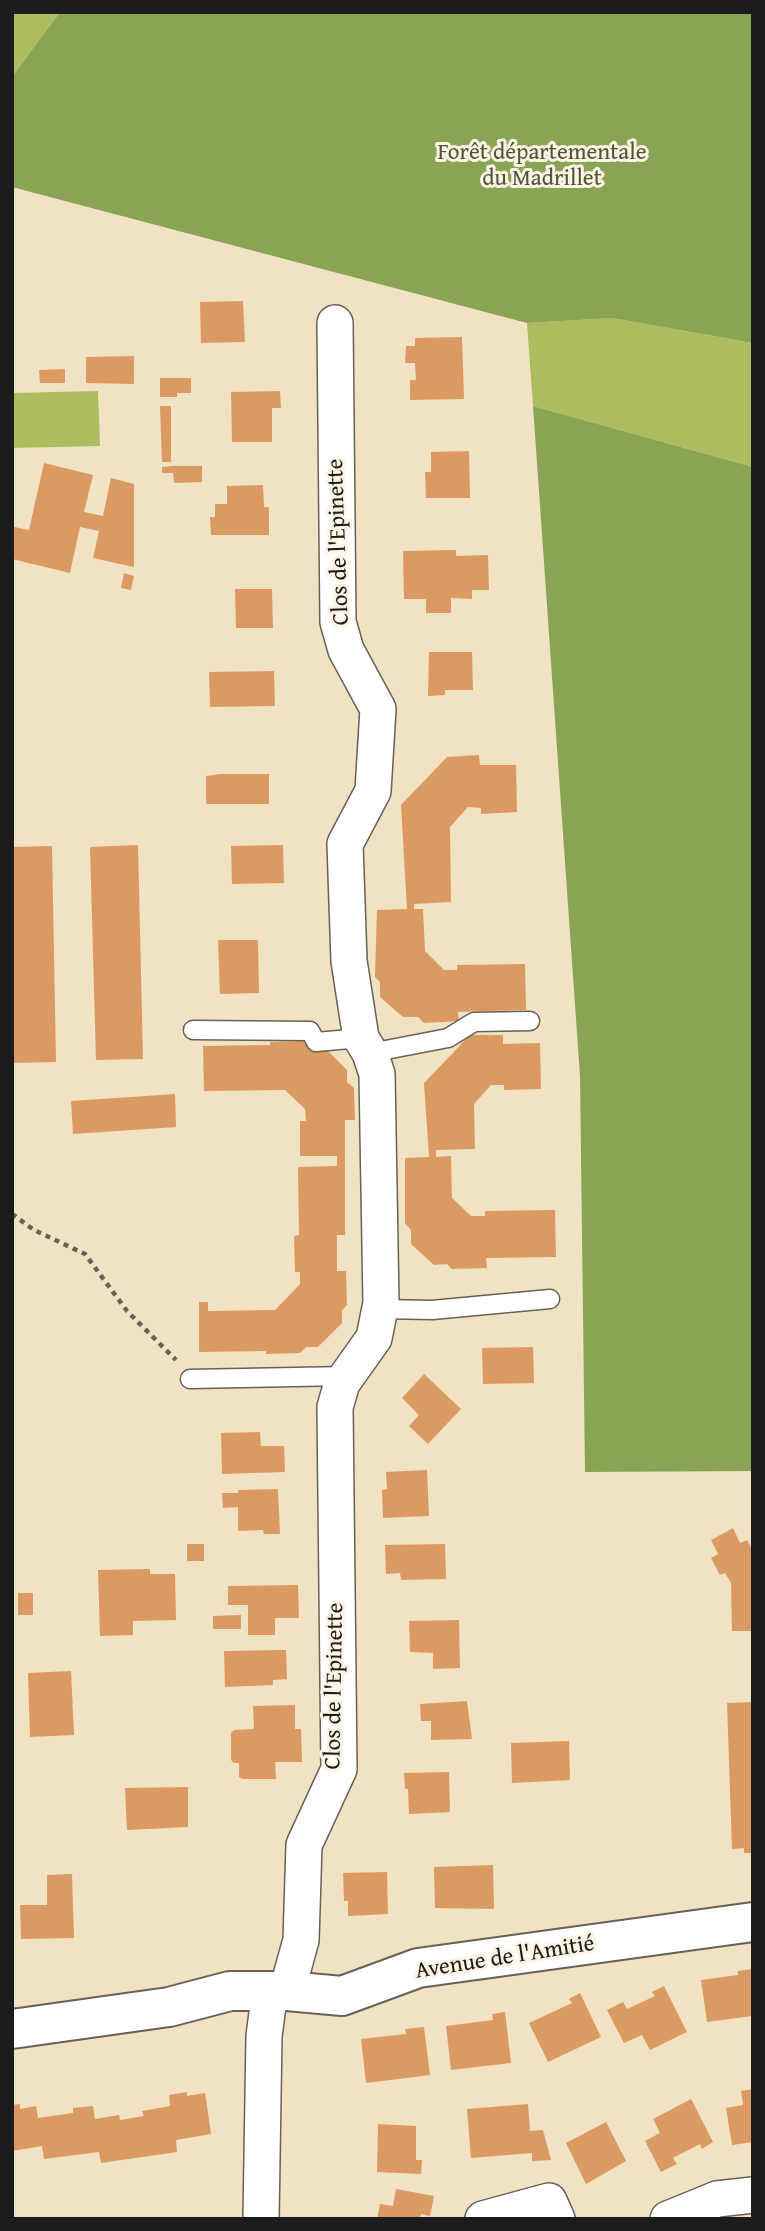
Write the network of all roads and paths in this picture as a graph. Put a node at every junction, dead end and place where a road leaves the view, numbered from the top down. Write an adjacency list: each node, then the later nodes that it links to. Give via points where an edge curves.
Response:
1 (335, 323): 4 (street, Clos de l'Epinette, via 338,622 346,650 378,709 373,791 345,844 349,961)
2 (530, 1021): 4 (lane, via 474,1022 448,1038)
3 (193, 1030): 4 (lane, via 310,1031 316,1042)
4 (366, 1046): 7 (street, Clos de l'Epinette, via 377,1074)
5 (12, 1214): 9 (path, via 85,1254 127,1311 174,1357)
6 (550, 1299): 7 (lane, via 432,1310)
7 (380, 1309): 8 (street, Clos de l'Epinette, via 374,1338)
8 (347, 1376): 9 (lane); 11 (street, Clos de l'Epinette, via 335,1407 339,1769 304,1845 302,1940)
9 (190, 1380)
10 (753, 1922): 11 (street, Avenue de l'Amitié, via 418,1968 342,1996)
11 (279, 1991): 12 (street, Avenue de l'Amitié, via 230,1991 169,2007); 15 (street, Clos de l'Epinette, via 264,2036)
12 (12, 2029)
13 (753, 2195): 14 (street, via 717,2199)
14 (671, 2218)
15 (261, 2219)
16 (483, 2219): 17 (street, via 549,2201)
17 (557, 2219)

